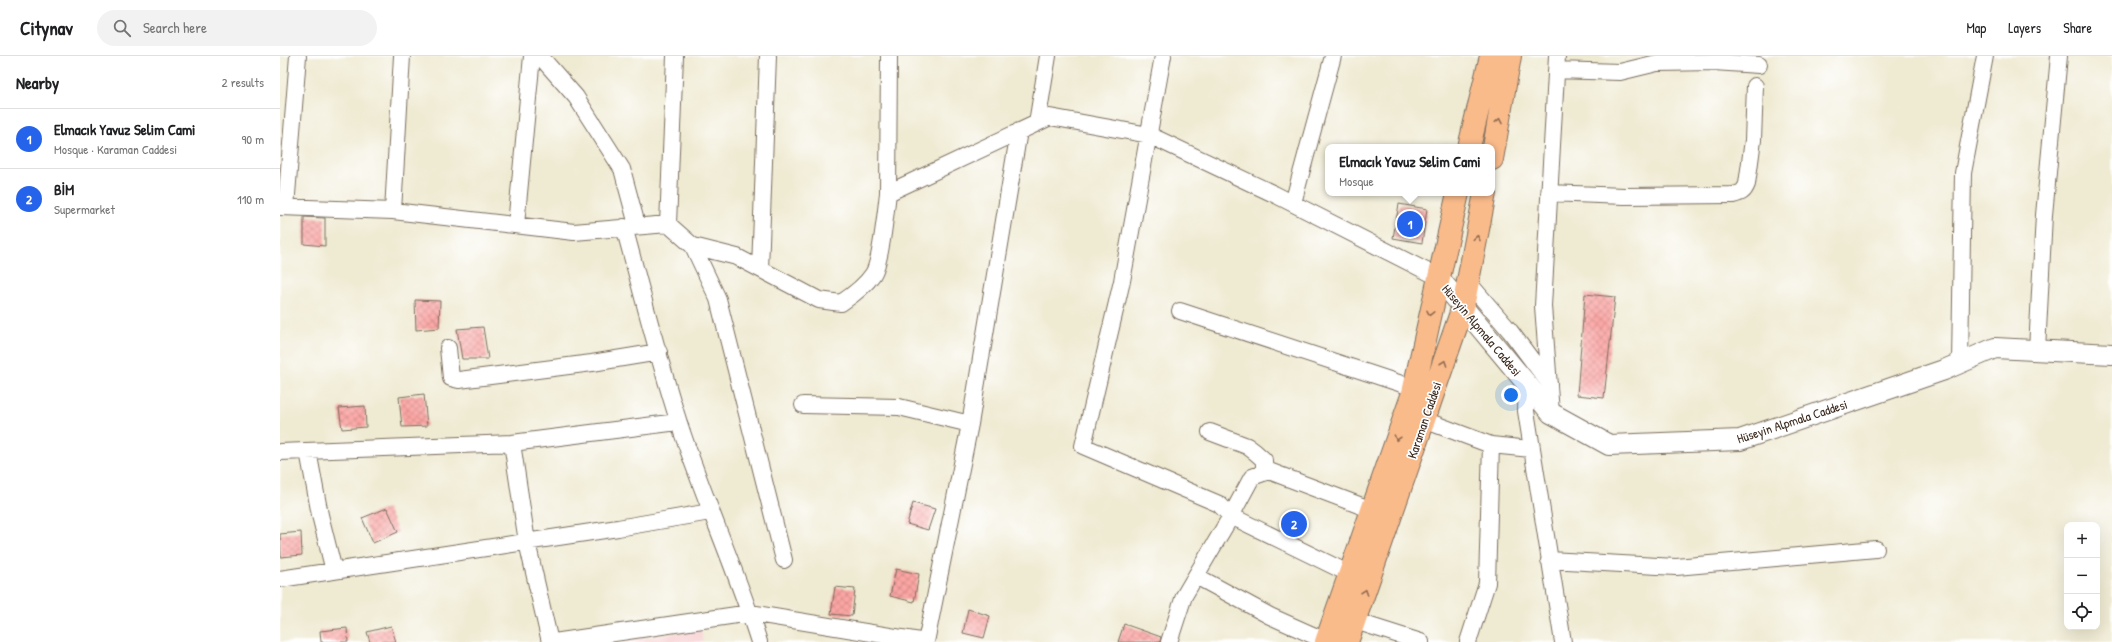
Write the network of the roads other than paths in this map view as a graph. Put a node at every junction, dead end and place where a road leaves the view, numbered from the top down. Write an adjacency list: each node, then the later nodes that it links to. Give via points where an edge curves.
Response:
1 (298, 56): 28 (street)
2 (402, 56): 29 (street)
3 (532, 56): 31 (street)
4 (540, 56): 32 (street, via 576,97 622,169)
5 (675, 56): 30 (street)
6 (768, 56): 34 (street)
7 (889, 56): 23 (street)
8 (1048, 56): 18 (street)
9 (1163, 56): 20 (street)
10 (1333, 56): 27 (street)
11 (1491, 56): 21 (main road)
12 (1510, 56): 22 (main road, one-way to 12)
13 (1985, 56): 43 (street, via 1963,173)
14 (2059, 56): 40 (street, via 2044,215)
15 (1556, 63): 16 (street, via 1620,72 1657,63 1714,62); 24 (street)
16 (1759, 65)
17 (1755, 86): 24 (street, via 1747,184 1740,194 1624,196)
18 (1037, 123): 19 (street); 20 (street, via 1050,117)
19 (1019, 131): 23 (street); 51 (street)
20 (1149, 135): 27 (street); 61 (street, via 1122,281 1084,446 1219,504)
21 (1470, 144)
22 (1495, 144)
23 (888, 193): 34 (street, via 884,229 874,273 856,293 841,303 819,300)
24 (1549, 193): 44 (street, via 1543,306)
25 (1457, 196): 35 (main road, Karaman Caddesi)
26 (1484, 196): 36 (main road, Karaman Caddesi, one-way to 26)
27 (1293, 203): 35 (street)
28 (283, 207): 29 (street)
29 (392, 211): 31 (street)
30 (668, 224): 32 (street); 33 (street)
31 (516, 225): 32 (street, via 574,232)
32 (630, 226): 41 (street)
33 (693, 246): 34 (street, via 737,257); 64 (street, via 718,299)
34 (760, 269)
35 (1438, 277): 37 (street, Hüseyin Alpmala Caddesi); 46 (main road, Karaman Caddesi, one-way to 46)
36 (1468, 282): 37 (main road, Karaman Caddesi); 44 (street)
37 (1463, 307): 45 (street, Hüseyin Alpmala Caddesi); 49 (main road, Karaman Caddesi, one-way to 37)
38 (1180, 311): 46 (street)
39 (448, 348): 41 (street, via 451,378 459,380)
40 (2037, 350): 42 (street, Hüseyin Alpmala Caddesi); 43 (street, Hüseyin Alpmala Caddesi, via 1995,348)
41 (659, 352): 50 (street)
42 (2112, 354)
43 (1960, 363): 48 (street, Hüseyin Alpmala Caddesi, via 1740,440 1609,445)
44 (1549, 383): 48 (street)
45 (1527, 384): 48 (street, Hüseyin Alpmala Caddesi); 55 (street, via 1526,411)
46 (1414, 388): 59 (main road, Karaman Caddesi, one-way to 59)
47 (804, 405): 51 (street, via 899,407)
48 (1551, 413)
49 (1424, 420): 54 (street); 71 (main road, Karaman Caddesi, one-way to 49)
50 (678, 422): 53 (street); 60 (street)
51 (970, 424): 75 (street)
52 (1210, 432): 58 (street, via 1256,452 1264,460)
53 (512, 443): 56 (street); 62 (street)
54 (1491, 445): 55 (street); 79 (street, via 1487,583)
55 (1532, 449): 65 (street)
56 (308, 451): 57 (street); 66 (street)
57 (280, 452)
58 (1264, 473): 59 (street, via 1269,471); 61 (street, via 1252,477)
59 (1372, 510): 67 (main road, Karaman Caddesi)
60 (710, 512): 62 (street); 70 (street)
61 (1231, 516): 67 (street); 68 (street)
62 (527, 542): 66 (street); 72 (street)
63 (1876, 549): 65 (street, via 1676,567)
64 (784, 560)
65 (1549, 560): 80 (street)
66 (334, 571): 69 (street)
67 (1350, 574): 77 (main road, Karaman Caddesi)
68 (1196, 576): 76 (street, via 1184,596); 77 (street, via 1270,616)
69 (280, 579)
70 (750, 613): 73 (street); 74 (street); 75 (street)
71 (1355, 621): 77 (main road, Karaman Caddesi); 78 (street)
72 (550, 642)
73 (554, 642)
74 (760, 642)
75 (926, 642)
76 (1169, 642)
77 (1333, 642)
78 (1421, 642)
79 (1468, 642)
80 (1563, 642)

